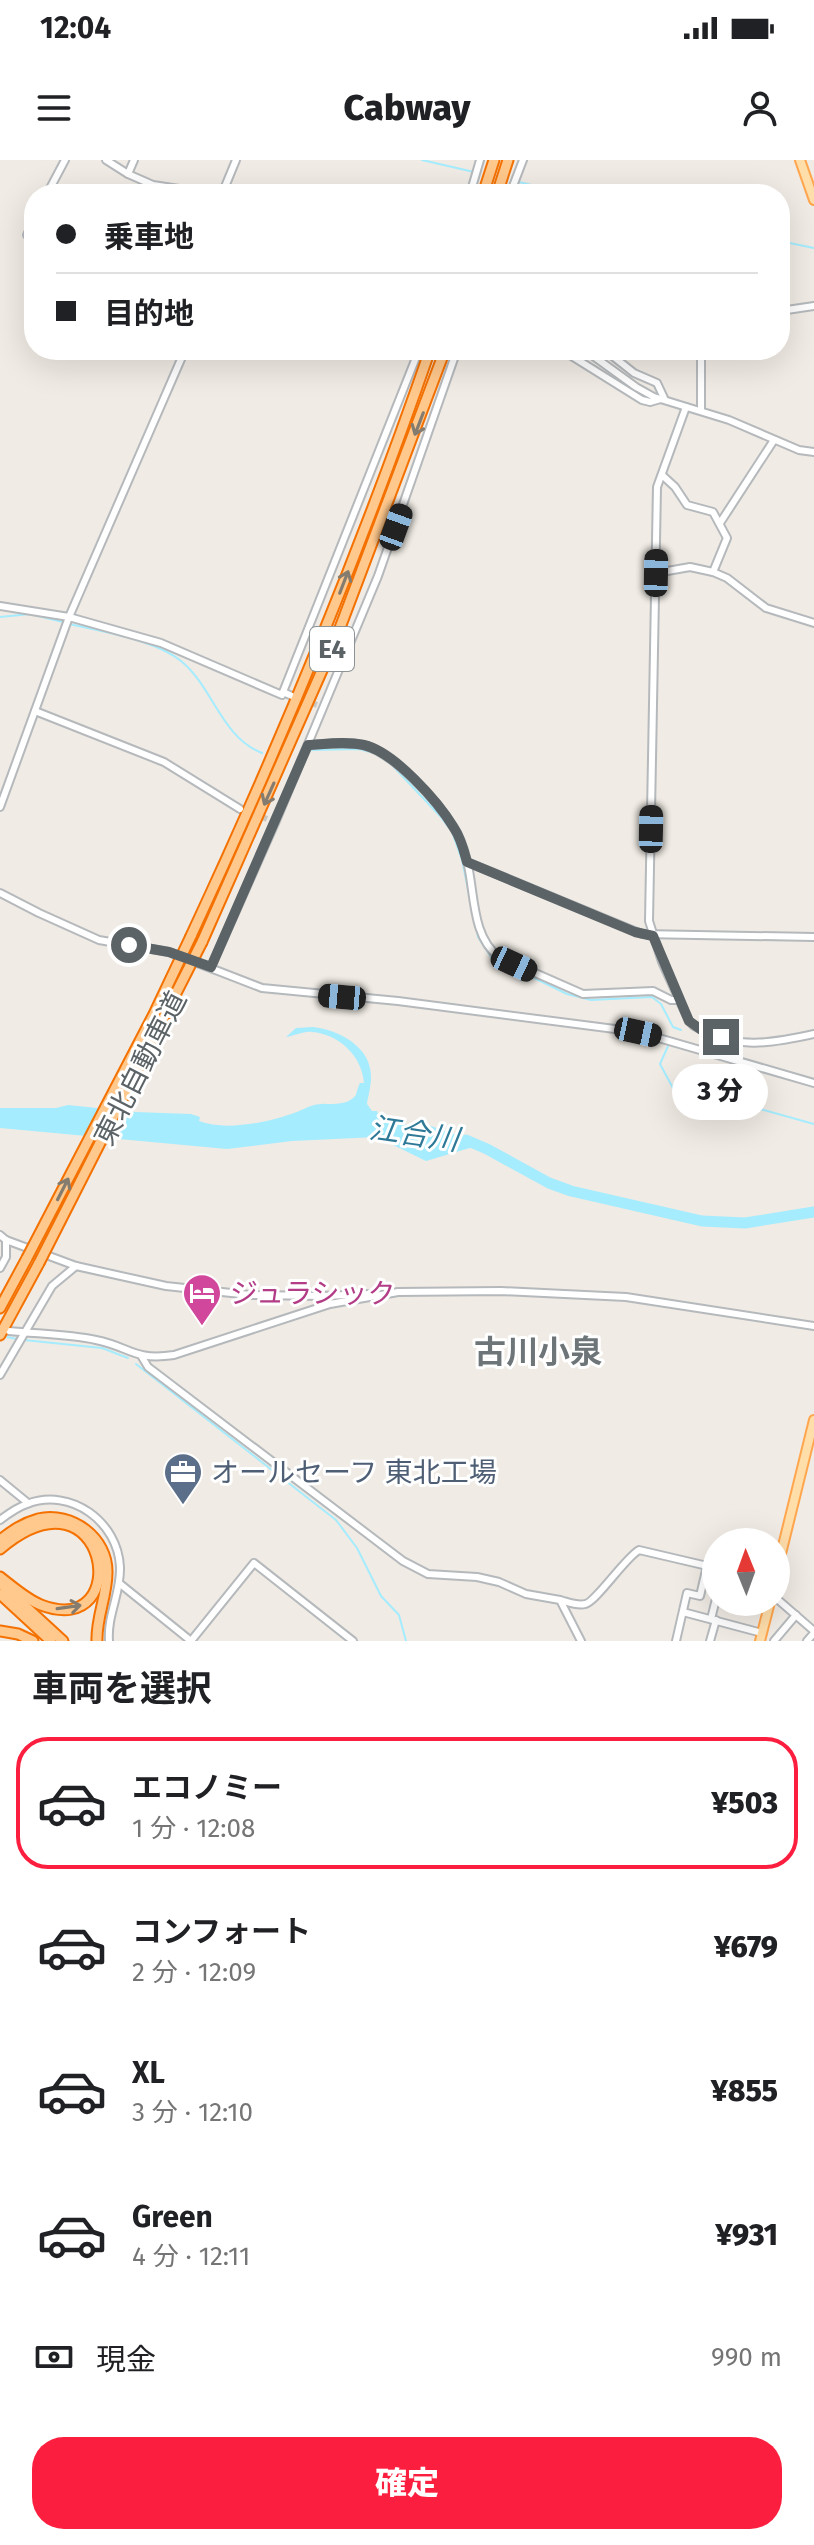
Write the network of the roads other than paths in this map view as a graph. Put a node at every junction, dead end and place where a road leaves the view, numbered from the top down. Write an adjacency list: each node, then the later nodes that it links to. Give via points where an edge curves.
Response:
1 (65, 160): 11 (street)
2 (106, 160): 10 (street)
3 (134, 160): 10 (street)
4 (236, 160): 13 (street)
5 (480, 160): 14 (street)
6 (494, 160): 15 (highway)
7 (508, 160): 16 (highway)
8 (523, 160): 17 (street)
9 (801, 160): 18 (main road)
10 (128, 174): 12 (street)
11 (52, 184)
12 (156, 184)
13 (226, 184)
14 (473, 184)
15 (486, 184)
16 (500, 184)
17 (514, 184)
18 (814, 200)
19 (814, 306): 20 (street)
20 (790, 310)
21 (181, 360): 40 (street)
22 (415, 360): 42 (street, via 370,489)
23 (426, 360): 62 (highway, 東北自動車道 / E4, one-way to 23, bridge, via 154,1014 251,805 323,636)
24 (441, 360): 64 (highway, 東北自動車道 / E4, one-way to 64, bridge, via 335,641 202,942)
25 (453, 360): 45 (street, via 378,576)
26 (578, 360): 30 (street, via 642,400)
27 (599, 360): 30 (street, via 636,387)
28 (617, 360): 30 (street, via 657,383)
29 (701, 360): 32 (street)
30 (664, 398): 31 (street)
31 (686, 407): 32 (street); 35 (street)
32 (701, 410): 33 (street)
33 (774, 440): 34 (street); 36 (street)
34 (814, 452)
35 (662, 475): 36 (street, via 684,503 707,508); 38 (street, via 657,487)
36 (720, 523): 37 (street, via 727,538)
37 (713, 572): 38 (street, via 690,567); 41 (street, via 766,608)
38 (656, 573): 52 (street, via 649,921)
39 (0, 606): 40 (street)
40 (69, 617): 42 (street, via 161,643); 44 (street)
41 (814, 623)
42 (283, 692): 43 (street)
43 (292, 696)
44 (35, 711): 46 (street); 47 (street, via 164,762)
45 (308, 745): 49 (street); 50 (street, via 355,744 385,754 444,813)
46 (0, 807)
47 (240, 809)
48 (267, 819): 49 (street)
49 (275, 823): 54 (street)
50 (467, 862): 52 (street); 55 (street, via 482,938 499,957 583,994 653,991)
51 (0, 893): 54 (street, via 99,940 169,952)
52 (653, 936): 53 (street); 55 (street)
53 (814, 937)
54 (211, 967): 57 (street, via 274,990 638,1032)
55 (679, 1000): 56 (street, via 694,1026 739,1043 776,1043)
56 (814, 1034)
57 (814, 1083)
58 (3, 1238): 59 (street); 60 (street, via 6,1257)
59 (76, 1266): 61 (street, via 166,1286 250,1295); 65 (street, via 52,1286)
60 (0, 1268)
61 (398, 1292): 63 (street, via 626,1297); 66 (street, via 330,1304 174,1355)
62 (0, 1308)
63 (814, 1326)
64 (5, 1333): 65 (street)
65 (22, 1337): 66 (street, via 96,1340); 67 (street)
66 (142, 1357): 80 (street, via 148,1367 403,1561 428,1574 477,1577)
67 (0, 1375)
68 (814, 1420): 72 (main road)
69 (0, 1480): 70 (street)
70 (28, 1503): 71 (street); 77 (street, via 56,1500 96,1515 118,1552)
71 (0, 1520)
72 (787, 1528)
73 (0, 1540): 93 (highway, via 44,1518 74,1522 90,1533 103,1552 108,1574)
74 (0, 1549): 76 (highway, one-way to 74, via 41,1605 63,1609 92,1598 101,1573 88,1540 59,1524 30,1528)
75 (702, 1565): 80 (street, via 639,1550 591,1602)
76 (0, 1580): 92 (highway)
77 (119, 1583): 94 (street); 95 (street)
78 (702, 1587): 82 (street, via 700,1596 687,1593)
79 (0, 1594): 91 (highway)
80 (560, 1600): 97 (street)
81 (790, 1610): 83 (street)
82 (683, 1612): 86 (street); 98 (street)
83 (796, 1615): 88 (street); 100 (street)
84 (714, 1616): 86 (street)
85 (767, 1616): 89 (main road)
86 (713, 1620): 89 (street); 99 (street)
87 (0, 1631): 90 (highway)
88 (814, 1632): 101 (street)
89 (763, 1638)
90 (33, 1641)
91 (51, 1641)
92 (63, 1641)
93 (97, 1641)
94 (109, 1641)
95 (191, 1641): 96 (street, via 254,1563)
96 (353, 1641)
97 (581, 1641)
98 (676, 1641)
99 (710, 1641)
100 (774, 1641)
101 (807, 1641)

